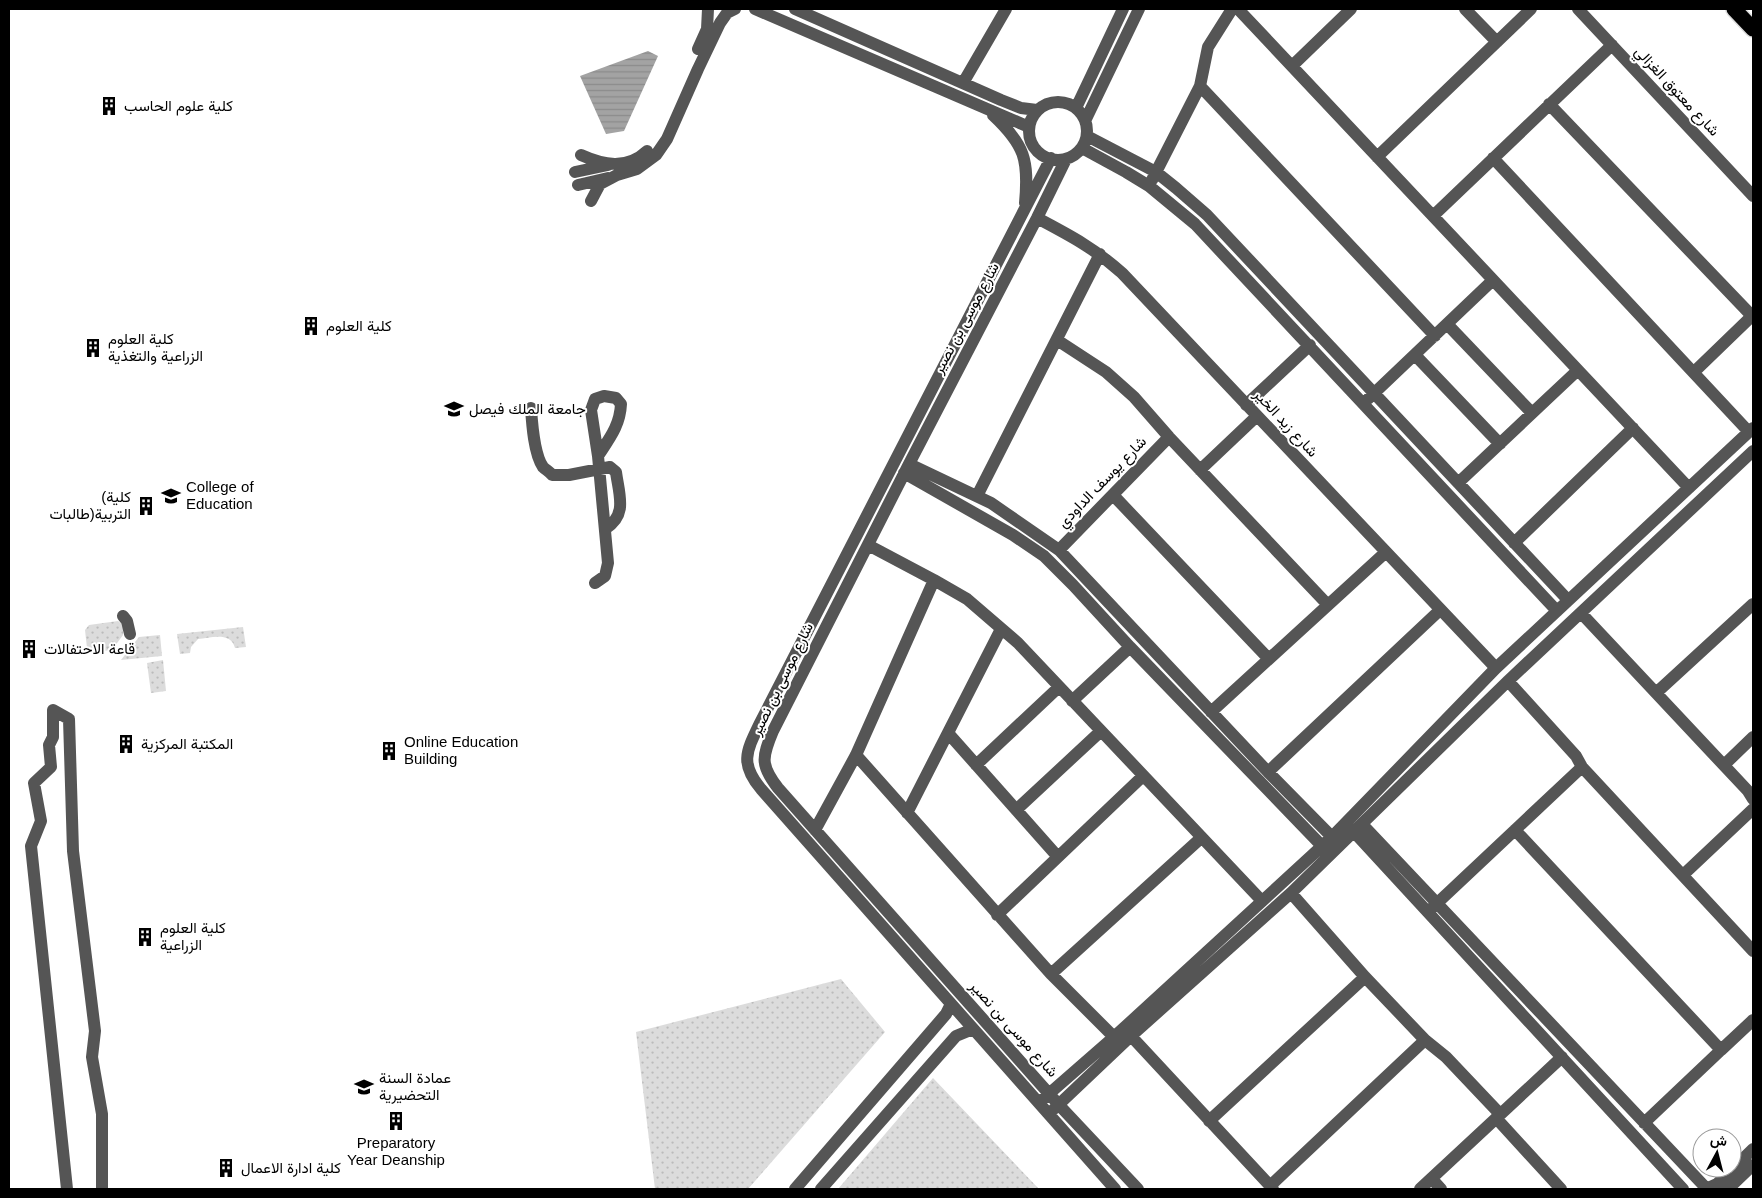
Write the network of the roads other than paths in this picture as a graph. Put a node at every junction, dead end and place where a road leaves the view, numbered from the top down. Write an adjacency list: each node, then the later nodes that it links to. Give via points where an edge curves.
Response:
1 (708, 9): 35 (street, via 707,29 656,143 640,158)
2 (735, 9): 35 (street, via 727,13 720,23 667,139 656,155 637,169)
3 (755, 9): 24 (street)
4 (795, 9): 21 (street)
5 (1006, 9): 21 (street)
6 (1123, 9): 25 (street)
7 (1139, 9): 27 (street)
8 (1232, 9): 22 (street, via 1208,47)
9 (1238, 9): 20 (street)
10 (1351, 9): 20 (street)
11 (1465, 9): 18 (street)
12 (1531, 9): 18 (street)
13 (1578, 9): 19 (street, شارع معتوق الغزالي)
14 (1734, 9): 17 (highway)
15 (1746, 9): 16 (highway)
16 (1753, 17)
17 (1753, 29)
18 (1497, 42): 31 (street)
19 (1612, 45): 23 (street); 40 (street, شارع معتوق الغزالي)
20 (1292, 66): 31 (street)
21 (963, 83): 26 (street, via 1021,108)
22 (1200, 86): 37 (street); 49 (street)
23 (1549, 104): 33 (street); 47 (street)
24 (985, 108): 28 (street); 42 (street, via 1020,146 1026,172)
25 (1076, 108): 26 (street, via 1054,102); 27 (street)
26 (1037, 110): 28 (street)
27 (1086, 120): 29 (street)
28 (1029, 127): 32 (street, via 1033,145 1039,153)
29 (1085, 142): 34 (street); 37 (street); 39 (street)
30 (580, 155): 35 (street)
31 (1377, 157): 43 (street)
32 (1051, 158): 34 (street); 42 (street, شارع موسى بن نصير)
33 (1493, 158): 43 (street); 54 (street)
34 (1066, 159): 44 (street, شارع موسى بن نصير)
35 (612, 171): 36 (street); 38 (street); 41 (street)
36 (575, 172)
37 (1156, 172): 39 (street); 55 (street, via 1206,215)
38 (578, 185)
39 (1148, 186): 51 (street, via 1196,224)
40 (1753, 196)
41 (591, 200)
42 (1024, 211): 128 (street, شارع موسى بن نصير, via 759,725 747,756 747,767 761,789)
43 (1433, 216): 46 (street)
44 (1037, 218): 45 (street, شارع زيد الخير); 67 (street, شارع موسى بن نصير)
45 (1100, 254): 50 (street); 57 (street, شارع زيد الخير, via 1122,273)
46 (1494, 280): 48 (street); 53 (street)
47 (1752, 315): 54 (street)
48 (1447, 324): 49 (street); 59 (street)
49 (1435, 336): 52 (street)
50 (1057, 340): 63 (street, via 1106,372 1134,397); 73 (street)
51 (1310, 345): 56 (street); 57 (street)
52 (1415, 355): 55 (street); 64 (street)
53 (1578, 370): 59 (street); 61 (street)
54 (1694, 372): 62 (street)
55 (1374, 394): 56 (street); 70 (street)
56 (1364, 403): 85 (street)
57 (1246, 404): 60 (street, شارع زيد الخير)
58 (531, 408): 68 (street, via 534,442 542,466 552,475)
59 (1532, 413): 64 (street)
60 (1257, 416): 69 (street); 78 (street, شارع زيد الخير)
61 (1632, 428): 71 (street); 75 (street)
62 (1751, 430): 71 (street)
63 (1169, 438): 69 (street); 72 (street, شارع يوسف الداودي)
64 (1500, 444): 70 (street)
65 (1753, 451): 86 (street)
66 (598, 456): 68 (street)
67 (906, 468): 73 (street); 76 (street, شارع موسى بن نصير); 89 (street, via 1044,556)
68 (599, 470): 74 (street); 74 (street, via 610,467 616,472 621,510 614,523)
69 (1200, 470): 83 (street)
70 (1458, 483): 75 (street)
71 (1689, 488): 81 (street)
72 (1113, 495): 77 (street, شارع يوسف الداودي); 93 (street)
73 (977, 496): 77 (street)
74 (605, 529): 80 (street, via 607,572)
75 (1514, 542): 81 (street)
76 (868, 545): 79 (street); 114 (street, شارع موسى بن نصير, via 773,731 763,759 768,775)
77 (1059, 550): 88 (street)
78 (1386, 552): 83 (street); 84 (street, شارع زيد الخير)
79 (934, 580): 90 (street, via 967,599); 103 (street)
80 (595, 583)
81 (1568, 600): 85 (street)
82 (1753, 604): 97 (street)
83 (1328, 605): 93 (street)
84 (1440, 610): 94 (street, شارع زيد الخير); 107 (street)
85 (1557, 611): 94 (street)
86 (1581, 613): 95 (street); 97 (street)
87 (123, 616): 91 (street)
88 (1122, 618): 89 (street); 99 (street)
89 (1112, 627): 92 (street)
90 (1001, 629): 96 (street); 101 (street)
91 (130, 634)
92 (1130, 647): 98 (street); 118 (street)
93 (1269, 659): 99 (street)
94 (1496, 668): 116 (street)
95 (1508, 681): 106 (street, via 1576,756); 113 (street)
96 (1059, 687): 98 (street); 105 (street)
97 (1656, 693): 104 (street)
98 (1072, 701): 100 (street)
99 (1211, 712): 107 (street)
100 (1101, 731): 108 (street); 111 (street)
101 (948, 733): 105 (street); 112 (street)
102 (1753, 737): 104 (street)
103 (856, 755): 112 (street); 114 (street)
104 (1724, 764): 109 (street)
105 (976, 765): 111 (street)
106 (1582, 767): 115 (street); 120 (street)
107 (1268, 772): 116 (street)
108 (1143, 776): 117 (street); 119 (street)
109 (1753, 799)
110 (1753, 809): 120 (street)
111 (1016, 810): 119 (street)
112 (907, 813): 124 (street)
113 (1357, 827): 121 (street); 123 (street)
114 (815, 830): 136 (street, شارع موسى بن نصير)
115 (1515, 830): 123 (street); 134 (street)
116 (1332, 837): 118 (street)
117 (1201, 838): 122 (street); 126 (street)
118 (1322, 846): 122 (street)
119 (1058, 857): 124 (street)
120 (1683, 875): 125 (street)
121 (1291, 893): 127 (street); 131 (street)
122 (1262, 901): 132 (street)
123 (1433, 908): 135 (street); 142 (street)
124 (997, 915): 126 (street)
125 (1753, 951)
126 (1050, 974): 132 (street)
127 (1365, 977): 133 (street); 141 (street)
128 (951, 1004): 130 (street, شارع موسى بن نصير); 149 (street, via 946,1014)
129 (1753, 1020): 134 (street)
130 (973, 1029): 137 (street, شارع موسى بن نصير); 150 (street, via 956,1036)
131 (1131, 1036): 138 (street); 141 (street)
132 (1114, 1037): 136 (street)
133 (1425, 1040): 140 (street, via 1446,1057); 146 (street)
134 (1721, 1050): 142 (street)
135 (1562, 1057): 140 (street); 156 (street)
136 (1049, 1093): 137 (street); 138 (street, شارع موسى بن نصير)
137 (1038, 1103): 139 (street, شارع موسى بن نصير)
138 (1059, 1105): 139 (street); 152 (street, شارع موسى بن نصير)
139 (1049, 1115): 151 (street, شارع موسى بن نصير)
140 (1498, 1116): 145 (street); 155 (street)
141 (1209, 1121): 146 (street)
142 (1644, 1123): 157 (street)
143 (1753, 1149): 157 (street, via 1717,1184)
144 (1753, 1165): 158 (street)
145 (1432, 1179): 153 (street); 154 (street)
146 (1271, 1188)
147 (67, 1189): 148 (street, via 31,846 41,821 34,784 51,767 49,745 53,737 53,710 69,719 73,851 95,1032 92,1057 102,1114)
148 (102, 1189)
149 (795, 1189)
150 (821, 1189)
151 (1115, 1189)
152 (1138, 1189)
153 (1420, 1189)
154 (1441, 1189)
155 (1561, 1189)
156 (1684, 1189)
157 (1706, 1189)
158 (1728, 1189)

